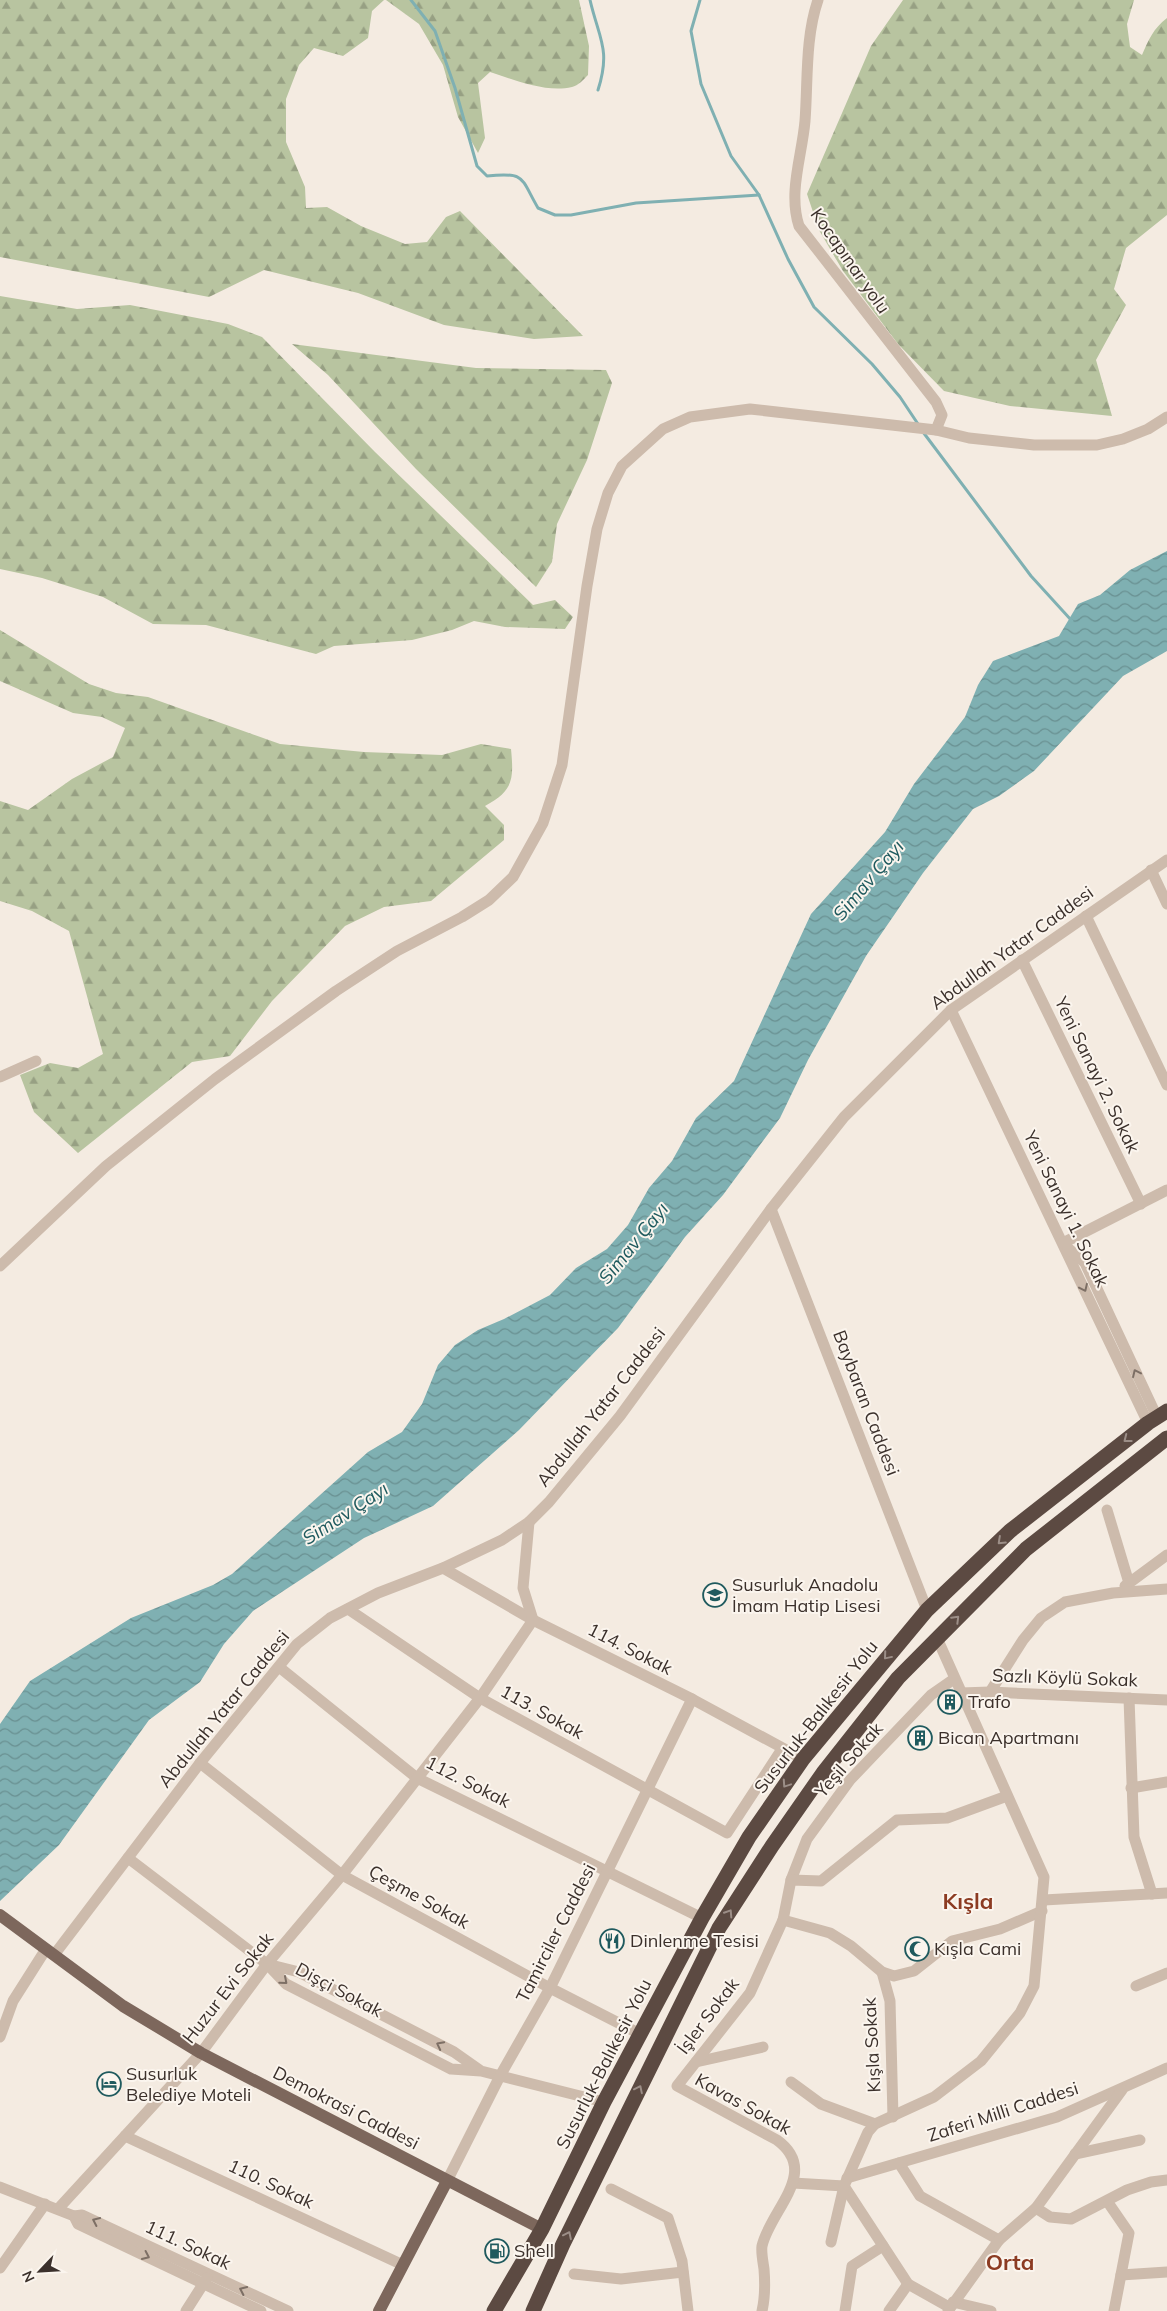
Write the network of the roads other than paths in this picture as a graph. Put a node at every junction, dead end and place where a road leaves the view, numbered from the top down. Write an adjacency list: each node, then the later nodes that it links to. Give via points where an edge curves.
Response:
1 (818, 0): 3 (street, Kocapınar yolu, via 811,20 805,122 794,210 799,226 936,402 942,415)
2 (1167, 417): 3 (street, via 1123,439 1097,445 1034,445 969,438)
3 (936, 430): 17 (street, via 750,409 690,417 663,429 622,466 608,493 597,529 562,765 543,823 513,877 489,900 396,951 215,1079 106,1166)
4 (1167, 860): 5 (street, Abdullah Yatar Caddesi)
5 (1151, 870): 6 (street); 7 (street, Abdullah Yatar Caddesi)
6 (1167, 904)
7 (1086, 916): 8 (street, Abdullah Yatar Caddesi); 12 (street)
8 (1022, 960): 9 (street, Abdullah Yatar Caddesi); 14 (street, Yeni Sanayi 2. Sokak)
9 (951, 1010): 15 (street, Abdullah Yatar Caddesi, via 844,1117); 16 (street, Yeni Sanayi 1. Sokak)
10 (36, 1061): 11 (street)
11 (0, 1077)
12 (1167, 1085)
13 (1167, 1190): 14 (street)
14 (1140, 1204): 16 (street)
15 (772, 1209): 21 (street, Abdullah Yatar Caddesi, via 620,1416); 30 (street, Baybaran Caddesi)
16 (1063, 1244): 18 (street, via 1085,1263)
17 (0, 1266)
18 (1157, 1417): 30 (highway, Susurluk-Balıkesir Yolu, one-way to 30, via 1010,1531)
19 (1167, 1438): 32 (highway, one-way to 19, via 1026,1549)
20 (1107, 1510): 25 (street)
21 (529, 1522): 23 (street, Abdullah Yatar Caddesi, via 502,1540); 31 (street, via 523,1588)
22 (1167, 1555): 24 (street)
23 (443, 1568): 29 (street, Abdullah Yatar Caddesi, via 378,1593); 31 (street, 114. Sokak)
24 (1147, 1570): 25 (street); 27 (street)
25 (1129, 1583): 28 (street)
26 (1167, 1589): 27 (street)
27 (1154, 1590): 28 (street)
28 (1113, 1593): 35 (street, via 1065,1602 1041,1618)
29 (348, 1609): 33 (street, Abdullah Yatar Caddesi, via 330,1618 297,1644); 37 (street, 113. Sokak)
30 (927, 1610): 42 (highway, Susurluk-Balıkesir Yolu, one-way to 42)
31 (532, 1620): 37 (street, Huzur Evi Sokak); 39 (street, 114. Sokak)
32 (937, 1638): 34 (street); 111 (highway, one-way to 32, via 719,1928 823,1773 898,1678)
33 (279, 1667): 43 (street, Abdullah Yatar Caddesi); 44 (street, 112. Sokak)
34 (954, 1679): 36 (street); 52 (street, Yeşil Sokak, via 931,1695 850,1780 808,1839)
35 (990, 1692): 36 (street, Sazlı Köylü Sokak); 38 (street, Sazlı Köylü Sokak)
36 (961, 1693): 48 (street)
37 (480, 1698): 44 (street, Huzur Evi Sokak); 47 (street, 113. Sokak)
38 (1129, 1698): 40 (street, Sazlı Köylü Sokak); 46 (street)
39 (692, 1699): 41 (street, 114. Sokak); 47 (street, Tamirciler Caddesi)
40 (1167, 1700)
41 (782, 1749): 42 (street, 114. Sokak); 47 (street, 113. Sokak, via 727,1833)
42 (803, 1759): 57 (highway, Susurluk-Balıkesir Yolu, one-way to 57, via 749,1837)
43 (200, 1763): 49 (street, Abdullah Yatar Caddesi); 51 (street, Çeşme Sokak)
44 (417, 1778): 50 (street, 112. Sokak); 51 (street, Huzur Evi Sokak)
45 (1167, 1782): 46 (street)
46 (1131, 1788): 54 (street, via 1134,1837)
47 (647, 1791): 50 (street, Tamirciler Caddesi)
48 (1007, 1796): 52 (street, via 947,1818 897,1820 821,1881); 55 (street, via 1044,1877)
49 (128, 1858): 59 (street, Abdullah Yatar Caddesi); 60 (street)
50 (607, 1871): 57 (street, 112. Sokak); 64 (street, Tamirciler Caddesi)
51 (342, 1875): 60 (street, Huzur Evi Sokak); 64 (street, Çeşme Sokak)
52 (791, 1880): 58 (street, İşler Sokak)
53 (1167, 1893): 54 (street)
54 (1152, 1894): 55 (street)
55 (1043, 1905): 61 (street, via 1000,1929 952,1941 914,1971 894,1976); 77 (street, via 1034,1986 1020,2013 980,2060 934,2097)
56 (0, 1915): 59 (main road, Demokrasi Caddesi)
57 (702, 1918): 65 (highway, Susurluk-Balıkesir Yolu)
58 (783, 1920): 61 (street, via 830,1933); 69 (street, İşler Sokak, via 750,1993)
59 (46, 1949): 66 (street, Abdullah Yatar Caddesi, via 13,2001); 68 (main road, Demokrasi Caddesi, via 123,2006)
60 (267, 1964): 68 (street, Huzur Evi Sokak); 71 (street, Dişçi Sokak, one-way to 60, via 454,2052 299,1972); 71 (street, Dişçi Sokak, one-way to 71, via 286,1984 451,2069)
61 (882, 1972): 77 (street, Kışla Sokak, via 890,2001)
62 (1167, 1973): 63 (street)
63 (1136, 1986)
64 (550, 1988): 65 (street, Çeşme Sokak); 72 (street, Tamirciler Caddesi)
65 (640, 2034): 76 (highway, Susurluk-Balıkesir Yolu)
66 (0, 2036)
67 (763, 2047): 69 (street)
68 (201, 2053): 79 (street, Huzur Evi Sokak); 83 (main road, Demokrasi Caddesi)
69 (696, 2062): 74 (street, İşler Sokak)
70 (1167, 2068): 75 (street, Zaferi Milli Caddesi)
71 (481, 2070): 72 (street)
72 (500, 2076): 76 (street); 83 (street, Tamirciler Caddesi)
73 (791, 2082): 78 (street, via 820,2104)
74 (677, 2086): 86 (street, Kavas Sokak, via 788,2148 794,2161)
75 (1123, 2089): 81 (street); 82 (street, Zaferi Milli Caddesi, via 1057,2117)
76 (604, 2102): 93 (highway, Susurluk-Balıkesir Yolu)
77 (893, 2117): 78 (street)
78 (876, 2124): 85 (street, via 868,2132)
79 (125, 2136): 92 (street, Huzur Evi Sokak); 97 (street, 110. Sokak)
80 (1140, 2140): 81 (street)
81 (1075, 2154): 91 (street)
82 (899, 2163): 85 (street, Zaferi Milli Caddesi); 94 (street, via 920,2196)
83 (447, 2180): 93 (main road, Demokrasi Caddesi); 97 (main road)
84 (1167, 2180): 89 (street, via 1127,2190)
85 (845, 2182): 86 (street, Zaferi Milli Caddesi); 95 (street); 96 (street)
86 (793, 2183): 113 (street, via 762,2246)
87 (0, 2186): 90 (street, 111. Sokak)
88 (611, 2190): 99 (street, via 668,2218)
89 (1107, 2201): 91 (street, via 1071,2219 1050,2217); 102 (street, via 1129,2233)
90 (46, 2204): 92 (street, 111. Sokak); 98 (street)
91 (1036, 2208): 94 (street)
92 (58, 2209): 103 (street, 111. Sokak, via 74,2216 78,2224)
93 (542, 2229): 110 (highway, Susurluk-Balıkesir Yolu)
94 (999, 2240): 105 (street)
95 (831, 2242)
96 (883, 2246): 104 (street); 114 (street, via 852,2266)
97 (403, 2265): 109 (main road)
98 (0, 2268)
99 (683, 2272): 101 (street, via 621,2279); 112 (street)
100 (1167, 2272): 102 (street)
101 (574, 2274)
102 (1122, 2275): 117 (street)
103 (206, 2279): 106 (street); 107 (street, 111. Sokak); 108 (street, 111. Sokak, one-way to 103)
104 (908, 2284): 105 (street); 115 (street)
105 (950, 2307): 116 (street)
106 (186, 2311)
107 (261, 2311)
108 (288, 2311)
109 (379, 2311)
110 (494, 2311)
111 (533, 2311)
112 (688, 2311)
113 (762, 2311)
114 (845, 2311)
115 (889, 2311)
116 (991, 2311)
117 (1114, 2311)

